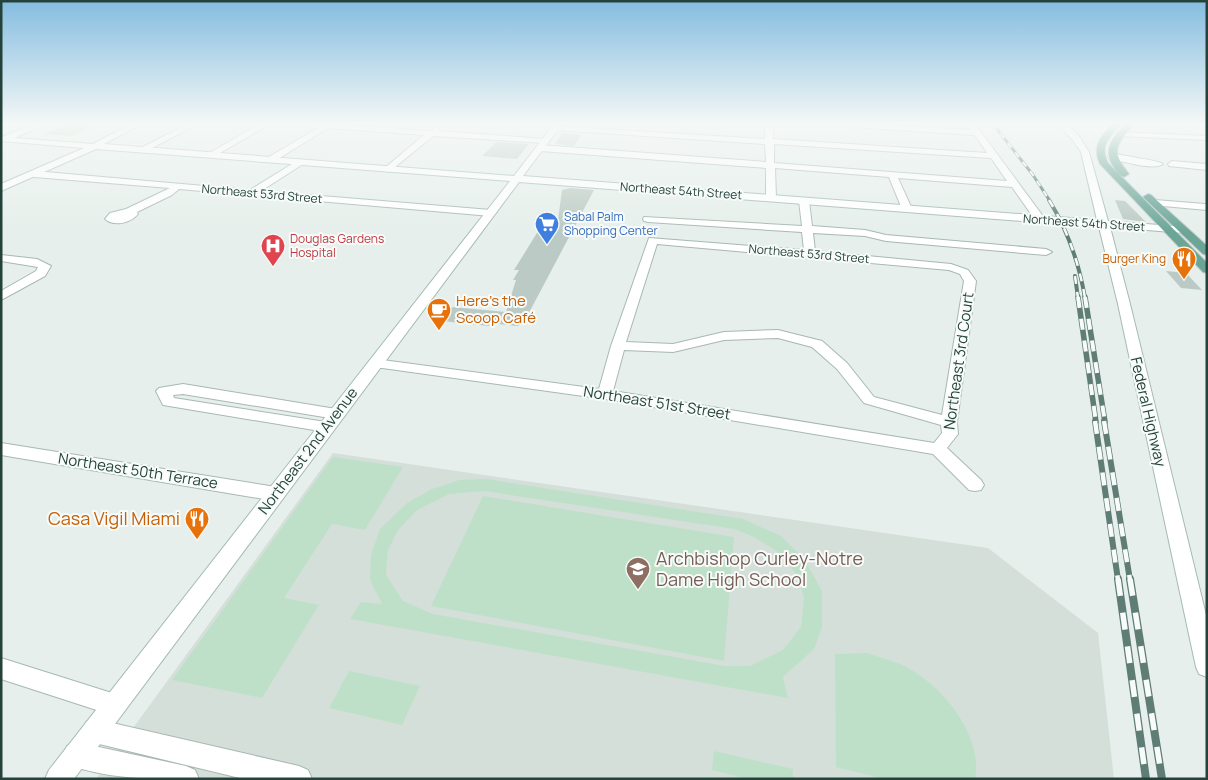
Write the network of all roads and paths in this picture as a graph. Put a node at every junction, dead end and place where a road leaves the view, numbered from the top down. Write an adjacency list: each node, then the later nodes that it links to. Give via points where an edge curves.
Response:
1 (64, 160): 17 (street)
2 (276, 160): 11 (street, Northeast 54th Street)
3 (399, 160): 16 (street)
4 (530, 160): 19 (street, Northeast 2nd Avenue)
5 (738, 160): 14 (street)
6 (770, 160): 14 (street)
7 (997, 160): 20 (street)
8 (1087, 160): 34 (street, Federal Highway)
9 (1103, 160): 36 (main road)
10 (1114, 161): 12 (street); 26 (main road)
11 (300, 162): 16 (street, Northeast 54th Street); 23 (street)
12 (1159, 164)
13 (1172, 164): 15 (street)
14 (770, 166): 18 (street); 24 (street)
15 (1207, 167)
16 (389, 169): 19 (street, Northeast 54th Street)
17 (34, 174): 21 (street, Northeast 53rd Street); 22 (street)
18 (893, 176): 20 (street); 28 (street)
19 (516, 179): 24 (street, Northeast 54th Street); 30 (street, Northeast 2nd Avenue)
20 (1014, 184): 32 (street)
21 (175, 186): 23 (street, Northeast 53rd Street); 29 (street, via 174,190 154,202)
22 (1, 188)
23 (251, 194): 30 (street, Northeast 53rd Street)
24 (771, 198): 25 (street, Northeast 54th Street)
25 (804, 201): 28 (street, Northeast 54th Street); 35 (street)
26 (1155, 204): 27 (street); 37 (main road)
27 (1205, 207)
28 (907, 208): 32 (street, Northeast 54th Street)
29 (129, 212)
30 (491, 213): 47 (street, Northeast 2nd Avenue)
31 (648, 219): 35 (street)
32 (1040, 219): 33 (street, Northeast 54th Street)
33 (1067, 221): 34 (street, Northeast 54th Street); 38 (street)
34 (1103, 224): 36 (street, Northeast 54th Street); 38 (street, Federal Highway)
35 (806, 229): 39 (street); 41 (street)
36 (1166, 229): 37 (street, Northeast 54th Street); 43 (main road)
37 (1184, 230): 40 (main road)
38 (1108, 242): 57 (street, Federal Highway)
39 (1046, 252)
40 (1207, 252)
41 (810, 255): 44 (street, Northeast 53rd Street, via 951,267); 46 (street, Northeast 53rd Street, via 653,240)
42 (1, 258): 45 (street, via 37,262 45,266 41,273)
43 (1207, 270)
44 (964, 272): 52 (street, Northeast 3rd Court, via 970,281)
45 (1, 296)
46 (618, 346): 49 (street); 52 (street, via 673,348 724,336 778,334 817,344 842,366 869,400)
47 (375, 363): 49 (street, Northeast 51st Street); 51 (street, Northeast 2nd Avenue)
48 (209, 394): 50 (street); 50 (street, via 183,389 164,391 168,402); 51 (street)
49 (605, 394): 54 (street, Northeast 51st Street)
50 (195, 407): 51 (street)
51 (331, 420): 56 (street, Northeast 2nd Avenue)
52 (949, 422): 54 (street, Northeast 3rd Court, via 950,434)
53 (1, 449): 56 (street, Northeast 50th Terrace)
54 (938, 449): 55 (street)
55 (975, 485)
56 (276, 494): 59 (street, Northeast 2nd Avenue)
57 (1207, 667)
58 (1, 668): 59 (street)
59 (115, 704): 60 (street, Northeast 2nd Avenue)
60 (95, 731): 61 (street, Northeast 2nd Avenue); 64 (street)
61 (76, 755): 62 (street, Northeast 2nd Avenue); 63 (street)
62 (58, 779)
63 (186, 779)
64 (299, 779)

